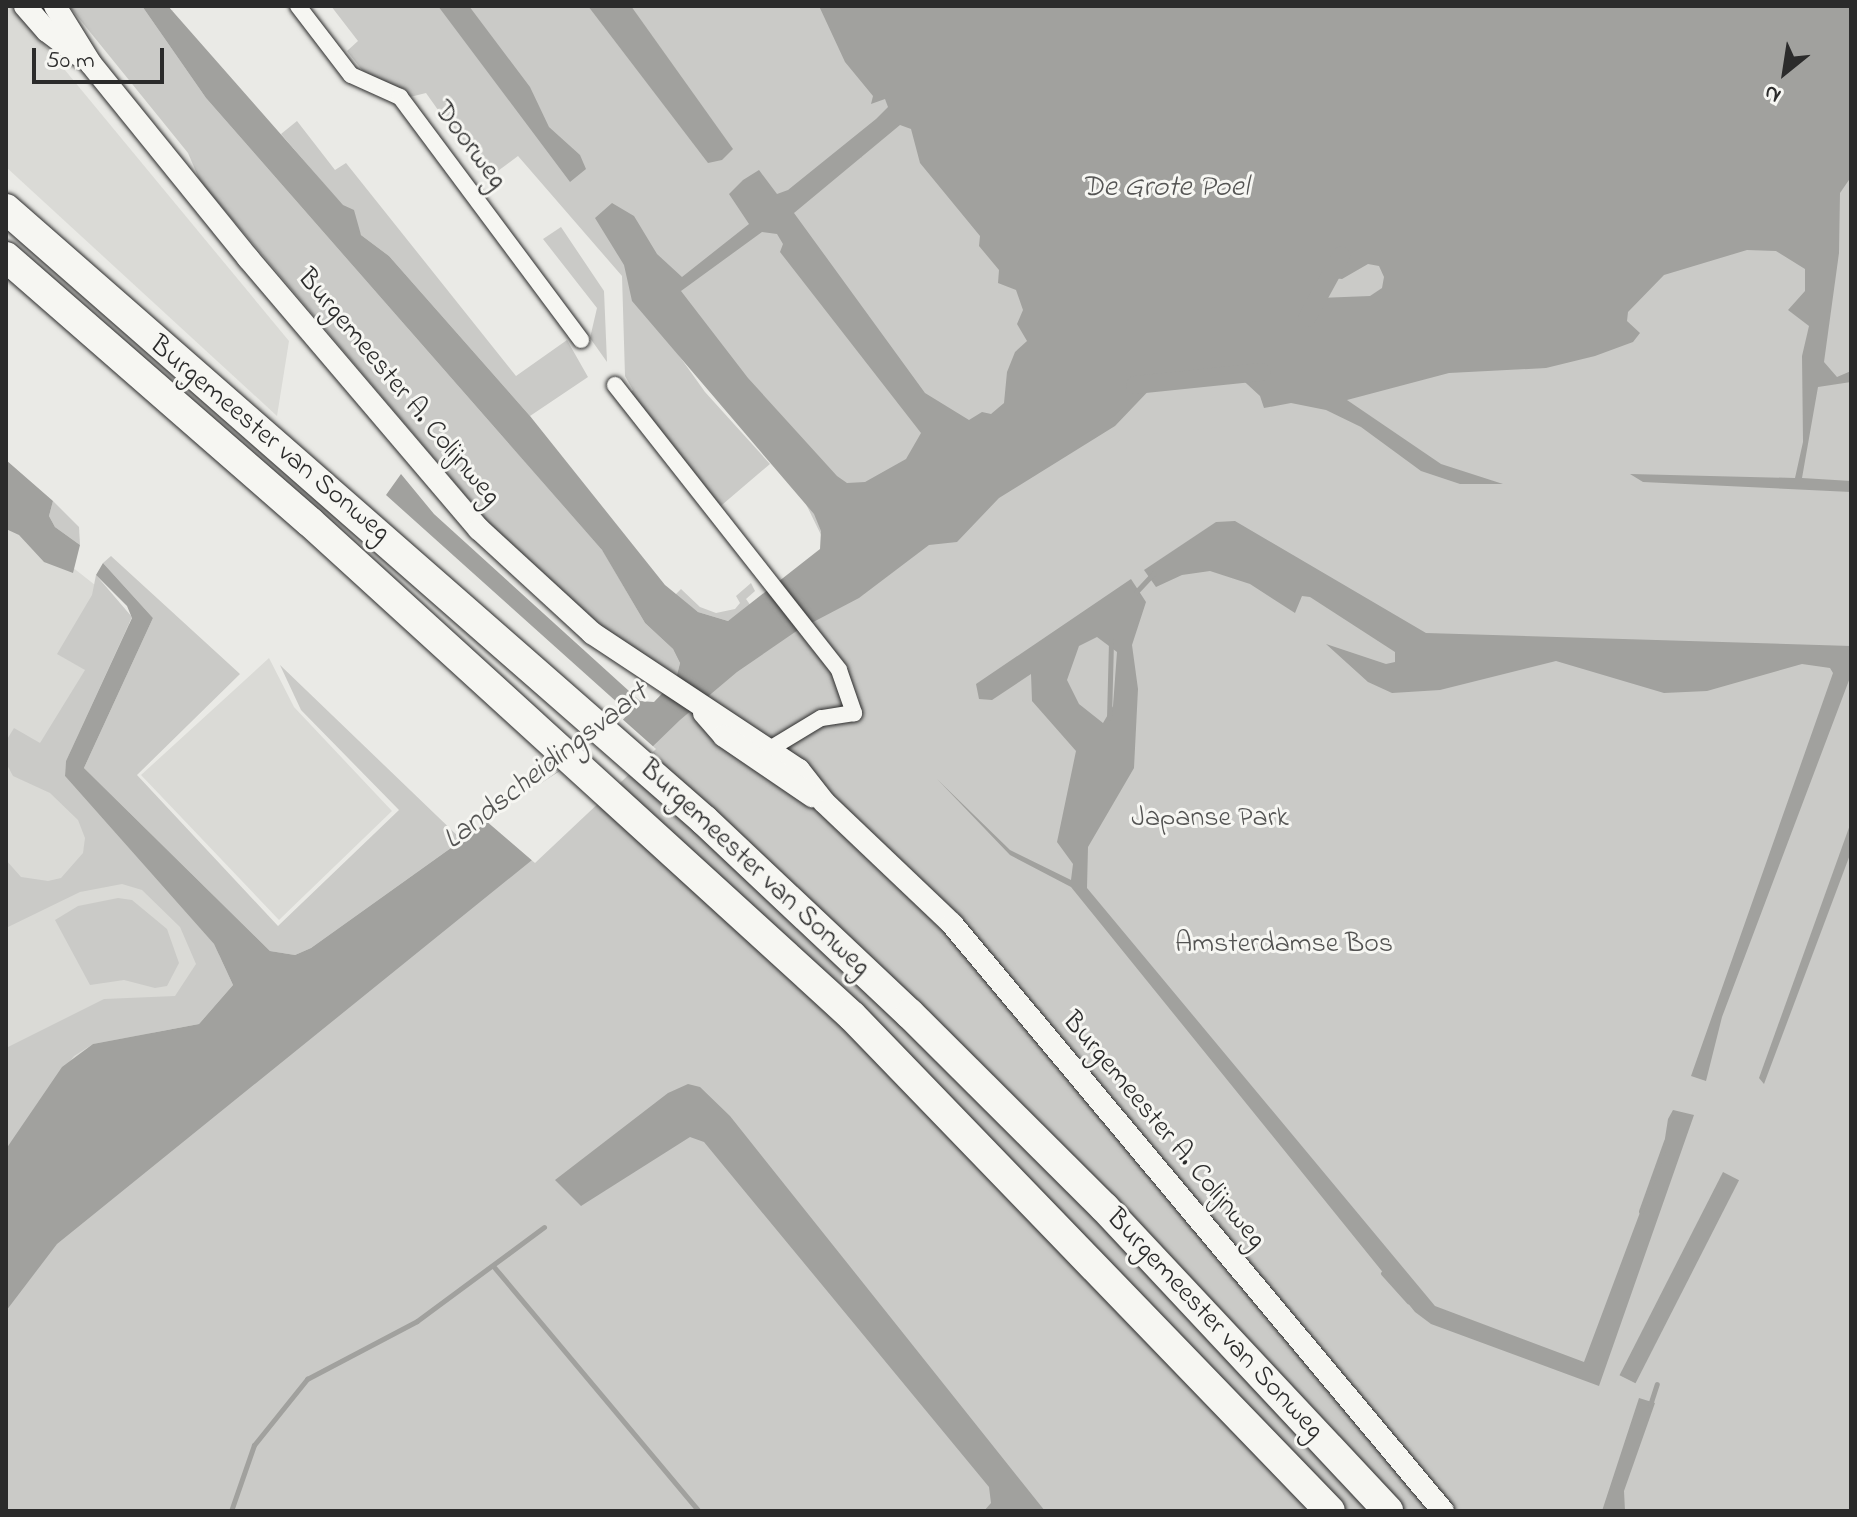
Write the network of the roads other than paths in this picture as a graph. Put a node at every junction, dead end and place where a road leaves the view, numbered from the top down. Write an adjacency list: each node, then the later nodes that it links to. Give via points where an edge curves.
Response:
1 (25, 6): 4 (street, Burgemeester A. Colijnweg, via 47,31)
2 (55, 6): 4 (street, Burgemeester A. Colijnweg)
3 (298, 6): 7 (street, Doorweg, via 351,75 400,97)
4 (91, 64): 9 (street, Burgemeester A. Colijnweg, via 479,529 571,615 700,709 724,736)
5 (6, 209): 11 (highway, Burgemeester van Sonweg, via 582,711 910,1014 1104,1207)
6 (6, 257): 10 (highway, Burgemeester van Sonweg, via 549,738 852,1016)
7 (581, 340)
8 (615, 385): 9 (street, via 839,670 854,713 821,718)
9 (762, 753): 12 (street, Burgemeester A. Colijnweg, via 824,802 952,924)
10 (1330, 1511)
11 (1388, 1511)
12 (1443, 1511)

